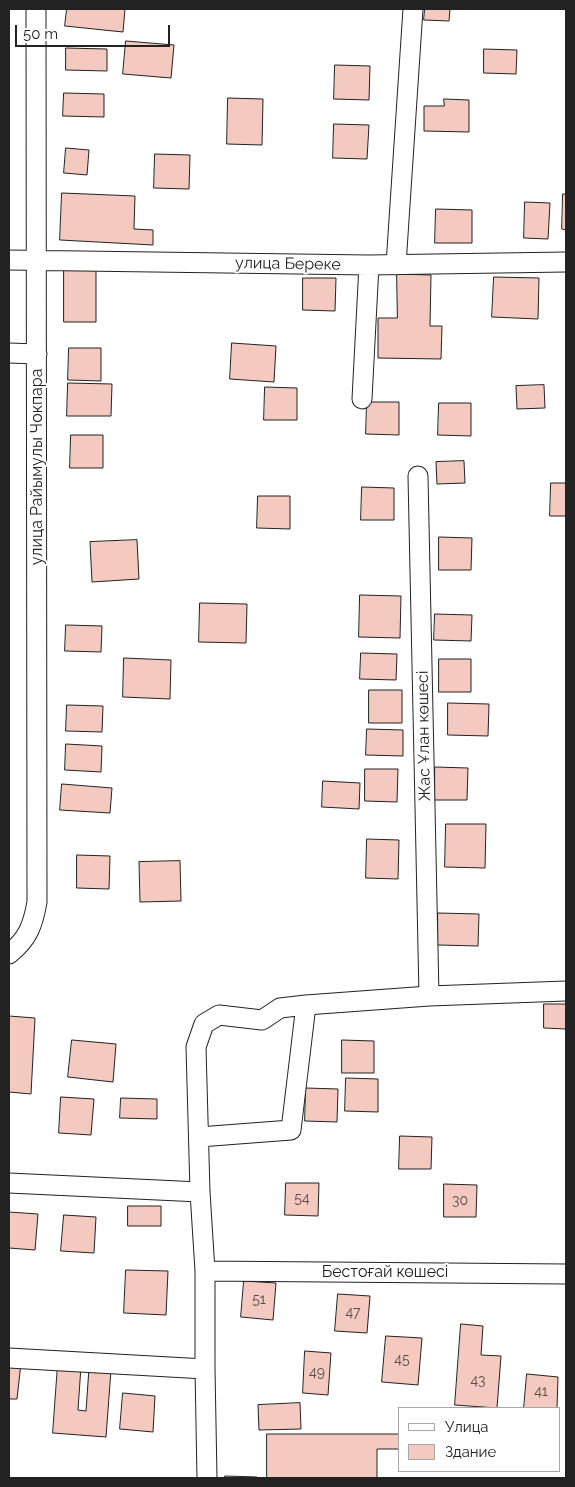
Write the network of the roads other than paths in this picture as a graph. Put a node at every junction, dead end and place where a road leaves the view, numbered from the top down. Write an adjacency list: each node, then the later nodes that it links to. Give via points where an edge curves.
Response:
1 (36, 9): 4 (street, улица Райымулы Чокпара)
2 (413, 9): 7 (street)
3 (9, 260): 4 (street, улица Береке)
4 (36, 261): 6 (street, улица Береке); 9 (street, улица Райымулы Чокпара)
5 (566, 262): 7 (street, улица Береке)
6 (369, 265): 7 (street, улица Береке); 10 (street)
7 (396, 265)
8 (9, 353): 9 (street)
9 (37, 354): 12 (street, улица Райымулы Чокпара, via 37,902 33,925)
10 (362, 399)
11 (418, 476): 14 (street, Жас Ұлан көшесі)
12 (9, 954)
13 (566, 992): 14 (street)
14 (430, 996): 15 (street)
15 (306, 1006): 16 (street, via 291,1130); 16 (street, via 280,1008 262,1020 218,1015 204,1024 196,1047)
16 (199, 1137): 18 (street)
17 (9, 1183): 18 (street)
18 (200, 1192): 19 (street)
19 (204, 1271): 20 (street, Бестоғай көшесі); 22 (street)
20 (566, 1274)
21 (9, 1358): 22 (street)
22 (205, 1369): 23 (street)
23 (208, 1478)

